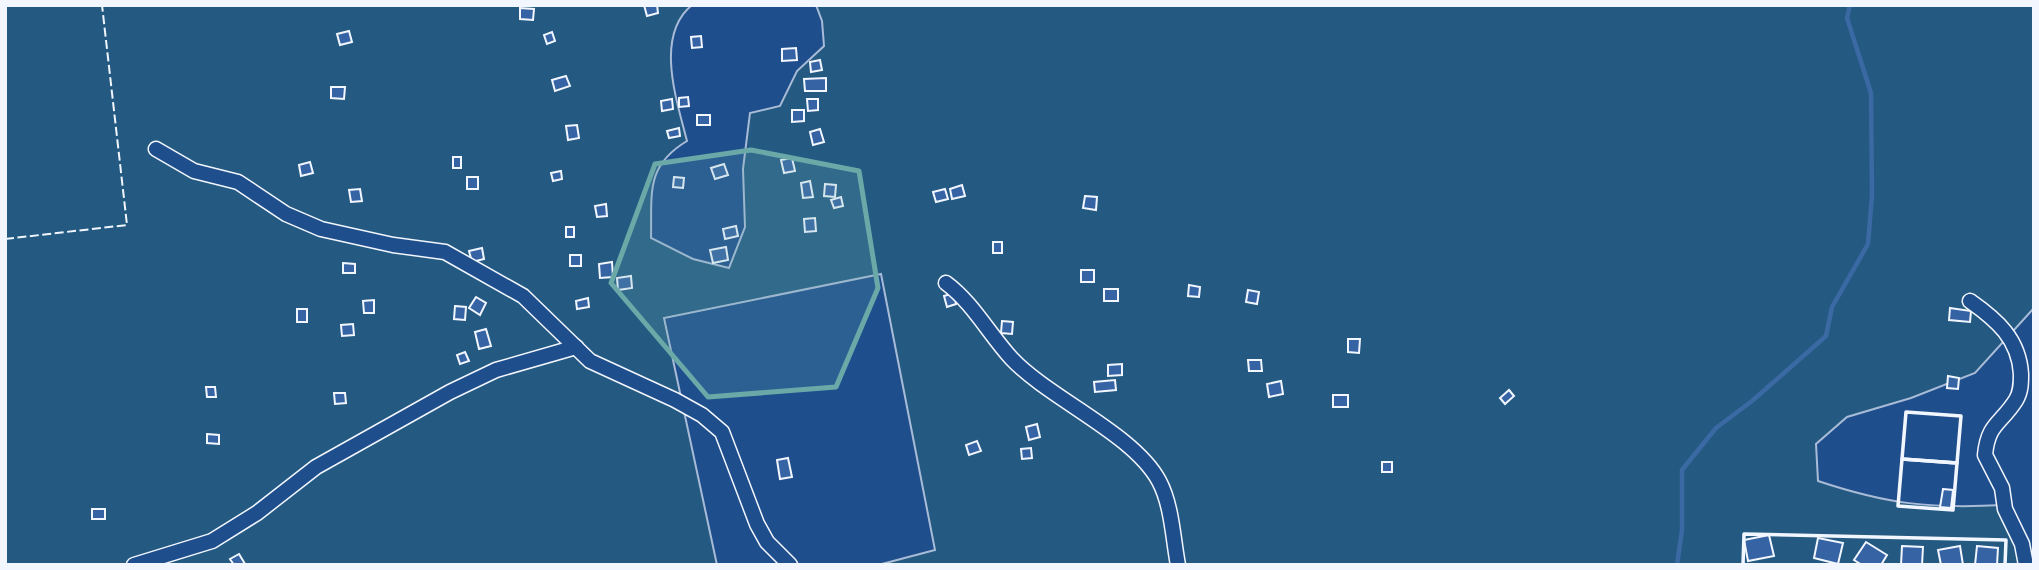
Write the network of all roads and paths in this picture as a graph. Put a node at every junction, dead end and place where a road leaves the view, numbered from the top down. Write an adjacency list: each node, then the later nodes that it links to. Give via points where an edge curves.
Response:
1 (156, 149): 4 (street, via 194,171 238,182 286,214 321,229 445,252 523,296)
2 (946, 282): 7 (street, via 1019,365 1144,462 1160,482)
3 (1970, 301): 8 (street, via 2016,344 2020,362 2019,396 1991,428 1984,455 2002,488)
4 (576, 347): 5 (street, via 496,370 450,392 316,467 212,541); 6 (street, via 590,361 675,400 722,432 757,524)
5 (134, 565)
6 (790, 565)
7 (1178, 565)
8 (2026, 565)

